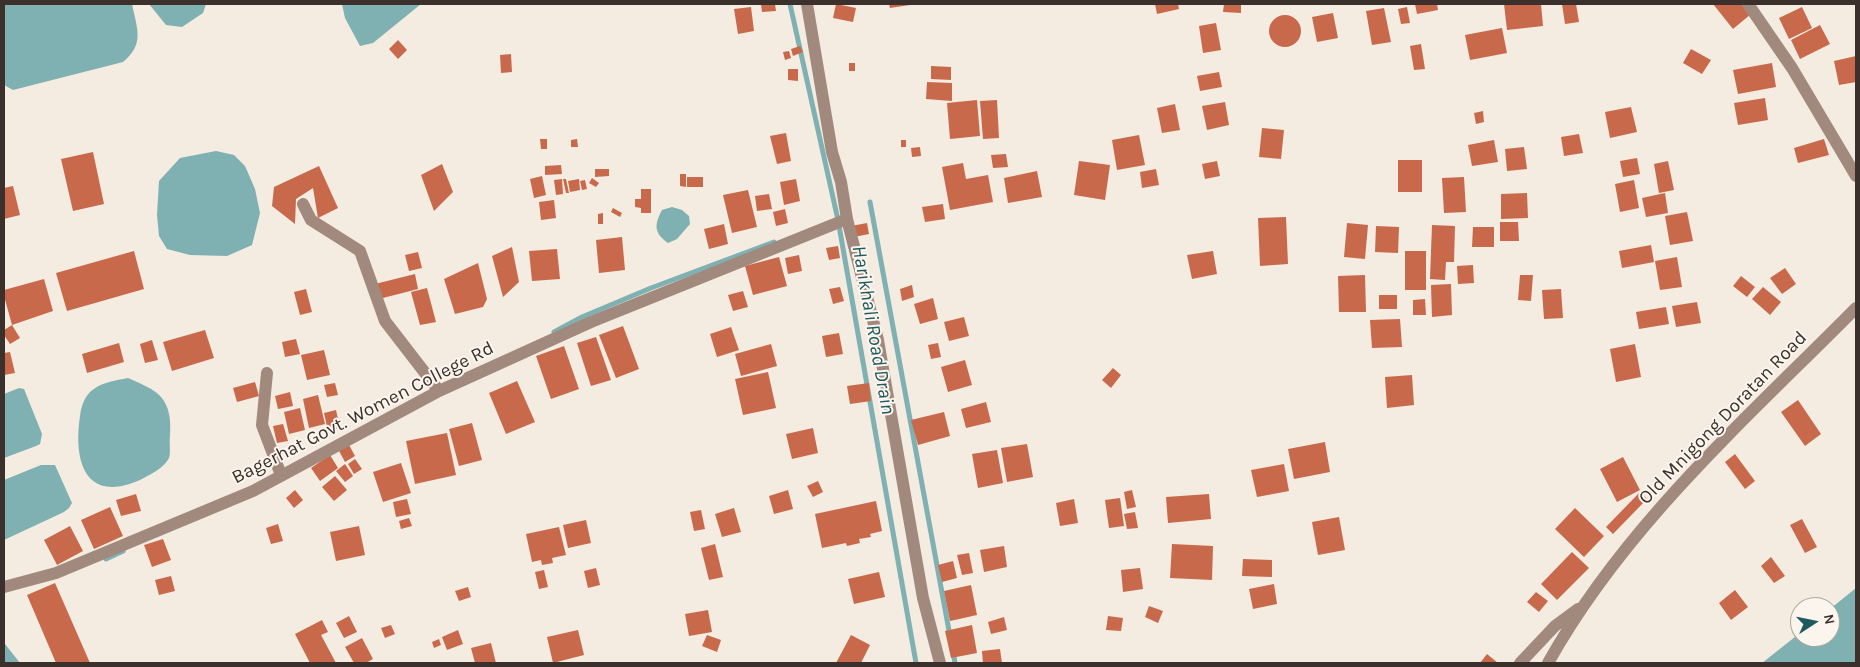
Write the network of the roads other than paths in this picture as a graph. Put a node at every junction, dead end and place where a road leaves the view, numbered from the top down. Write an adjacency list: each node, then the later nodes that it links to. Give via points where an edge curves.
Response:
1 (807, 4): 5 (street)
2 (1748, 4): 3 (street, via 1792,68)
3 (1856, 176)
4 (303, 204): 8 (street, via 310,220 360,251 385,321)
5 (847, 219): 8 (street, Bagerhat Govt. Women College Rd, via 591,322); 12 (street, via 878,340 923,598)
6 (1856, 308): 11 (street, Old Mnigong Doratan Road, via 1688,476 1605,574)
7 (267, 373): 9 (street, via 262,425)
8 (439, 391): 9 (street, Bagerhat Govt. Women College Rd)
9 (281, 476): 10 (street, Bagerhat Govt. Women College Rd, via 253,491 74,566)
10 (4, 587)
11 (1584, 605): 13 (street, via 1555,626); 14 (street, Old Mnigong Doratan Road)
12 (940, 663)
13 (1520, 663)
14 (1548, 663)

